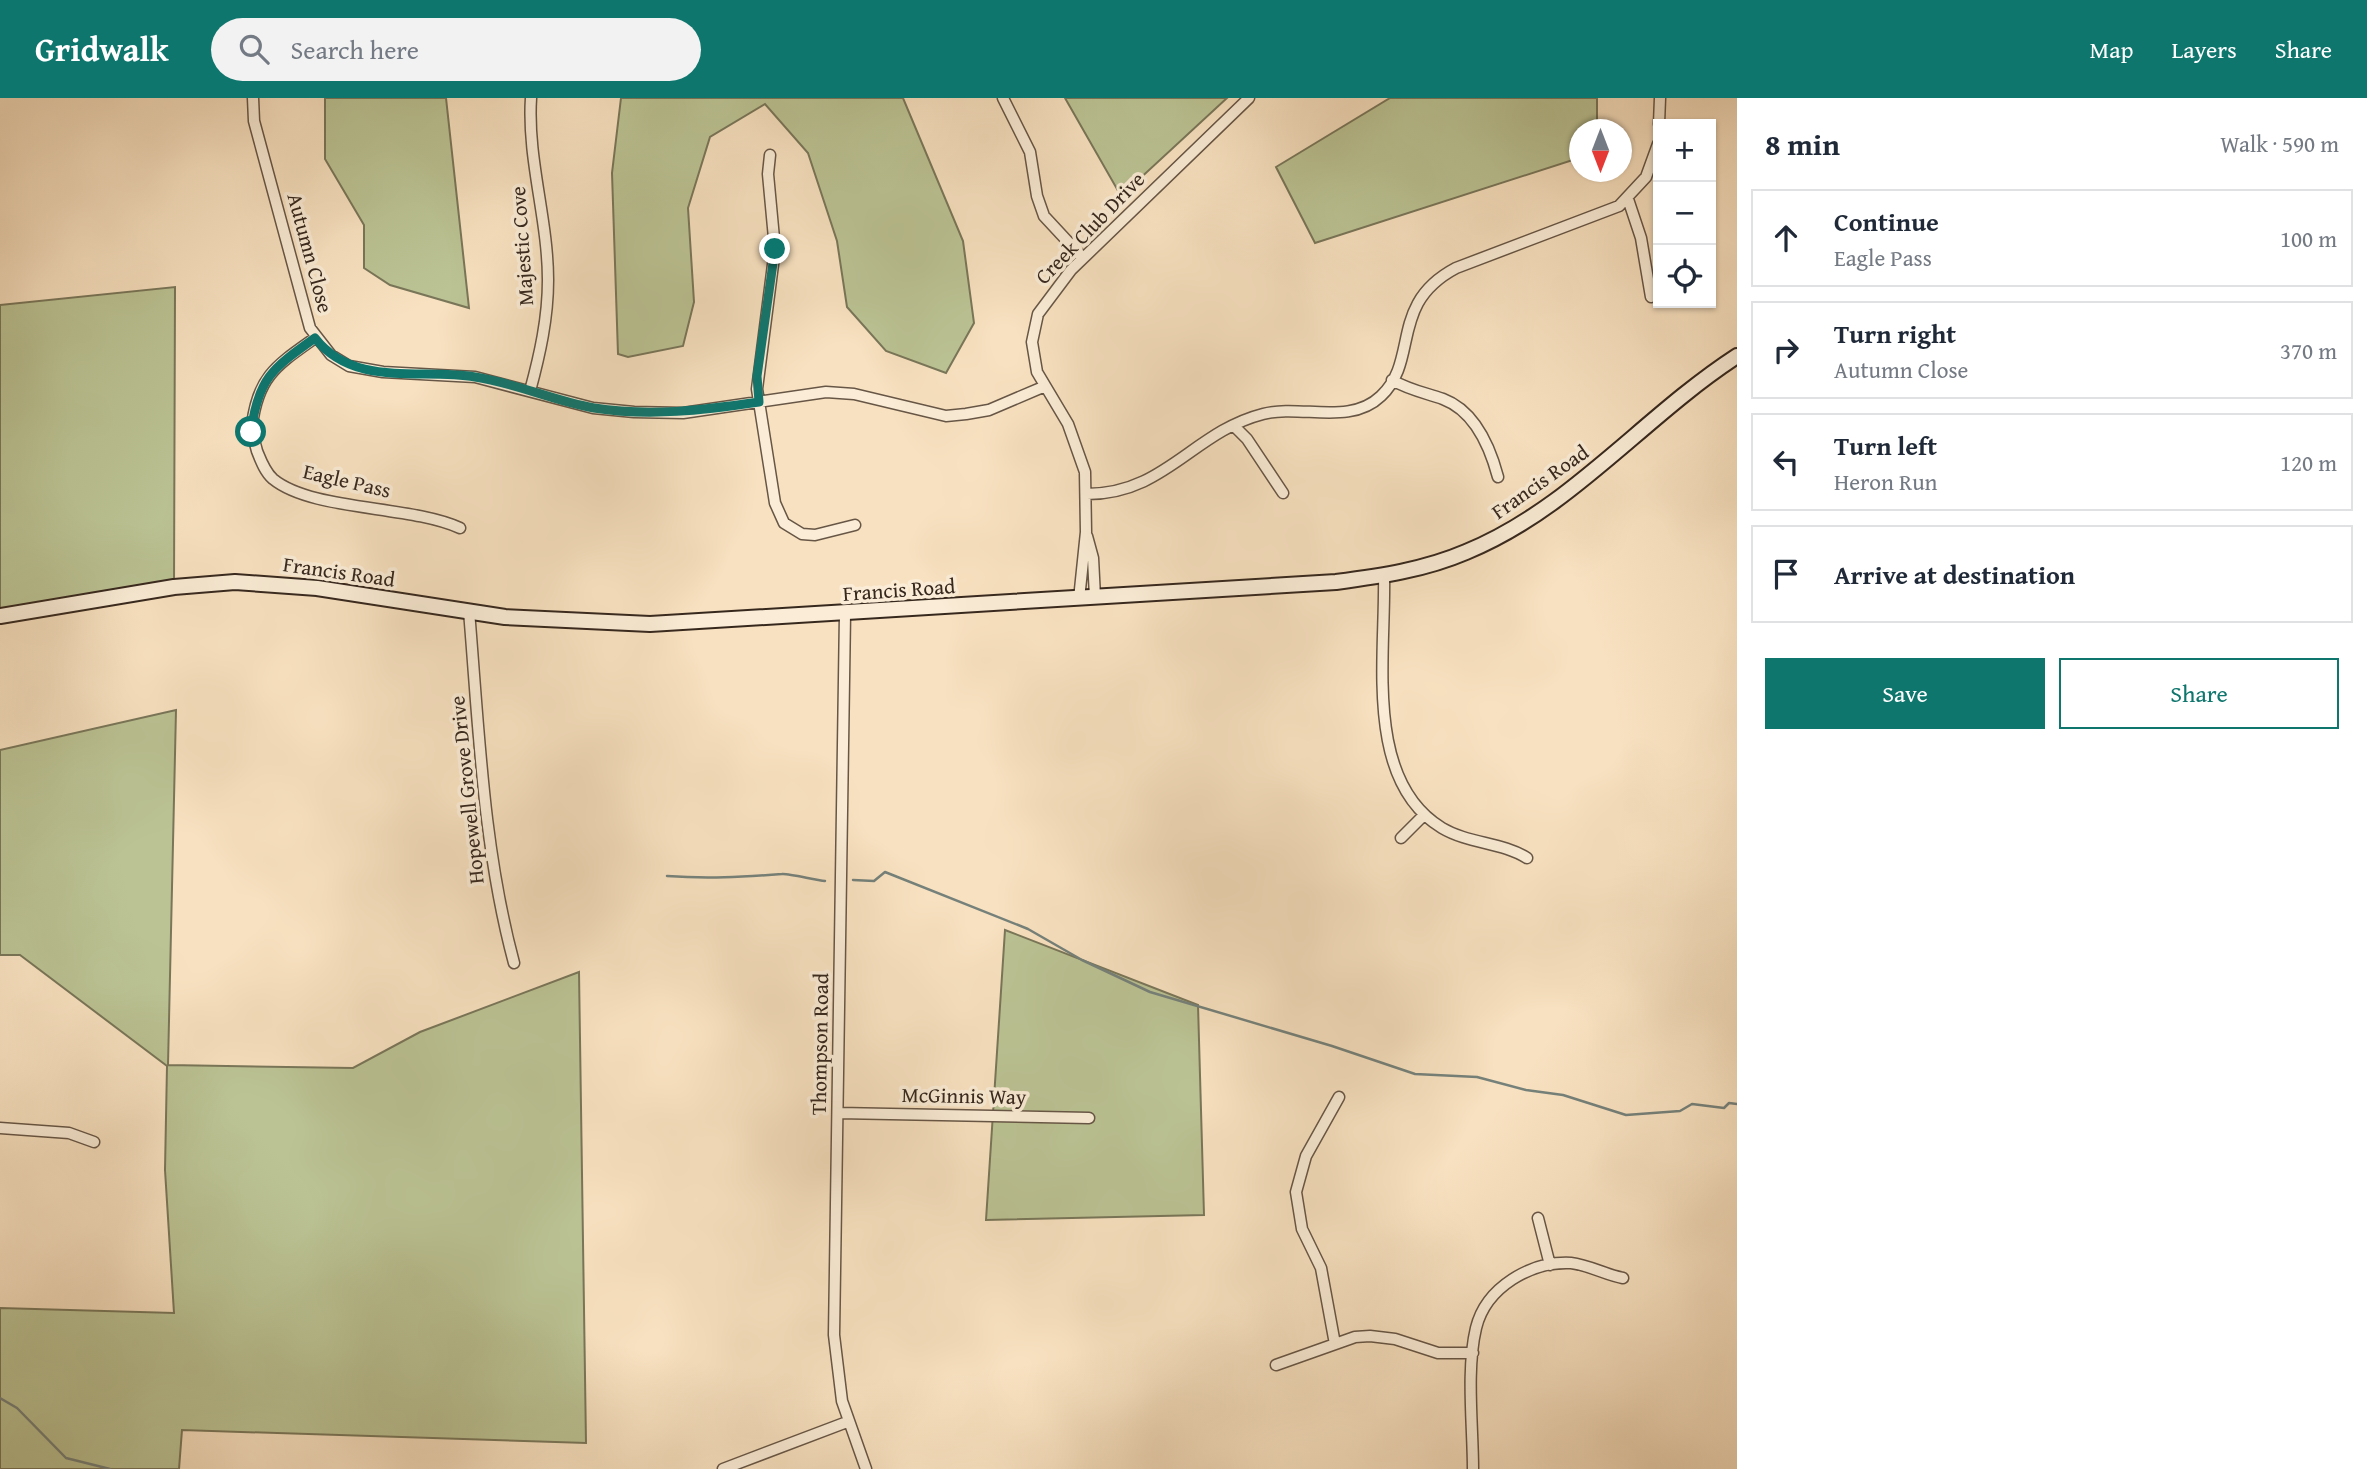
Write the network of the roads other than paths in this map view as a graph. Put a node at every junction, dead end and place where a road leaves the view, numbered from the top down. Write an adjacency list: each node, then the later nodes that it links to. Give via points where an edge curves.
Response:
1 (253, 98): 12 (street, Autumn Close, via 254,121)
2 (531, 98): 16 (street, Majestic Cove, via 548,277 546,323)
3 (1003, 98): 10 (street, via 1030,152 1044,216)
4 (1249, 98): 10 (street, Creek Club Drive)
5 (1660, 98): 6 (street)
6 (1659, 119)
7 (771, 155): 17 (street, via 768,174 775,249 757,376)
8 (1653, 158): 9 (street, via 1646,177)
9 (1628, 199): 11 (street, via 1641,238); 14 (street, via 1456,268 1435,281 1411,316)
10 (1083, 258): 15 (street, Creek Club Drive, via 1047,299 1033,329 1033,355)
11 (1651, 297)
12 (315, 338): 16 (street, Autumn Close, via 349,366 475,377); 23 (street, Eagle Pass, via 279,363 265,378 255,402 251,432 267,472 302,494 438,518)
13 (1737, 356): 25 (street, Francis Road, via 1535,516 1465,553)
14 (1392, 380): 18 (street, via 1382,396 1361,409 1263,414); 19 (street, via 1464,411 1485,442)
15 (1043, 387): 17 (street, Autumn Close, via 966,415 946,416 840,393); 21 (street, Creek Club Drive, via 1068,424 1079,451)
16 (530, 391): 17 (street, Autumn Close, via 593,408 634,412 683,413)
17 (759, 402): 22 (street, via 775,503 784,523 815,535)
18 (1234, 426): 20 (street); 21 (street, via 1149,481 1107,494)
19 (1499, 477)
20 (1283, 493)
21 (1087, 494): 24 (street, Creek Club Drive)
22 (855, 525)
23 (460, 528)
24 (1086, 532): 26 (street, Creek Club Drive); 27 (street, Creek Club Drive)
25 (1384, 575): 26 (street, Francis Road); 31 (street, via 1388,747 1403,788)
26 (1095, 597): 27 (street, Francis Road)
27 (1079, 599): 29 (street, Francis Road)
28 (469, 611): 29 (street, Francis Road, via 545,621 650,624); 30 (street, Francis Road, via 317,588 235,582 174,587); 34 (street, Hopewell Grove Drive, via 489,853)
29 (845, 614): 36 (street, Thompson Road)
30 (0, 616)
31 (1424, 815): 32 (street); 33 (street, via 1455,834)
32 (1401, 838)
33 (1528, 859)
34 (514, 963)
35 (1339, 1097): 43 (street, via 1306,1156 1296,1192 1302,1229 1321,1268)
36 (839, 1113): 37 (street, McGinnis Way); 46 (street, Thompson Road, via 834,1335)
37 (1089, 1118)
38 (0, 1128): 39 (street, via 69,1133)
39 (94, 1142)
40 (1538, 1217): 41 (street)
41 (1550, 1265): 42 (street, via 1576,1264); 44 (street, via 1521,1273 1492,1297 1476,1328)
42 (1623, 1278)
43 (1335, 1344): 44 (street, via 1370,1336 1438,1353); 45 (street)
44 (1473, 1353): 49 (street)
45 (1276, 1365)
46 (847, 1422): 47 (street); 48 (street, Thompson Road)
47 (723, 1469)
48 (866, 1469)
49 (1473, 1469)

